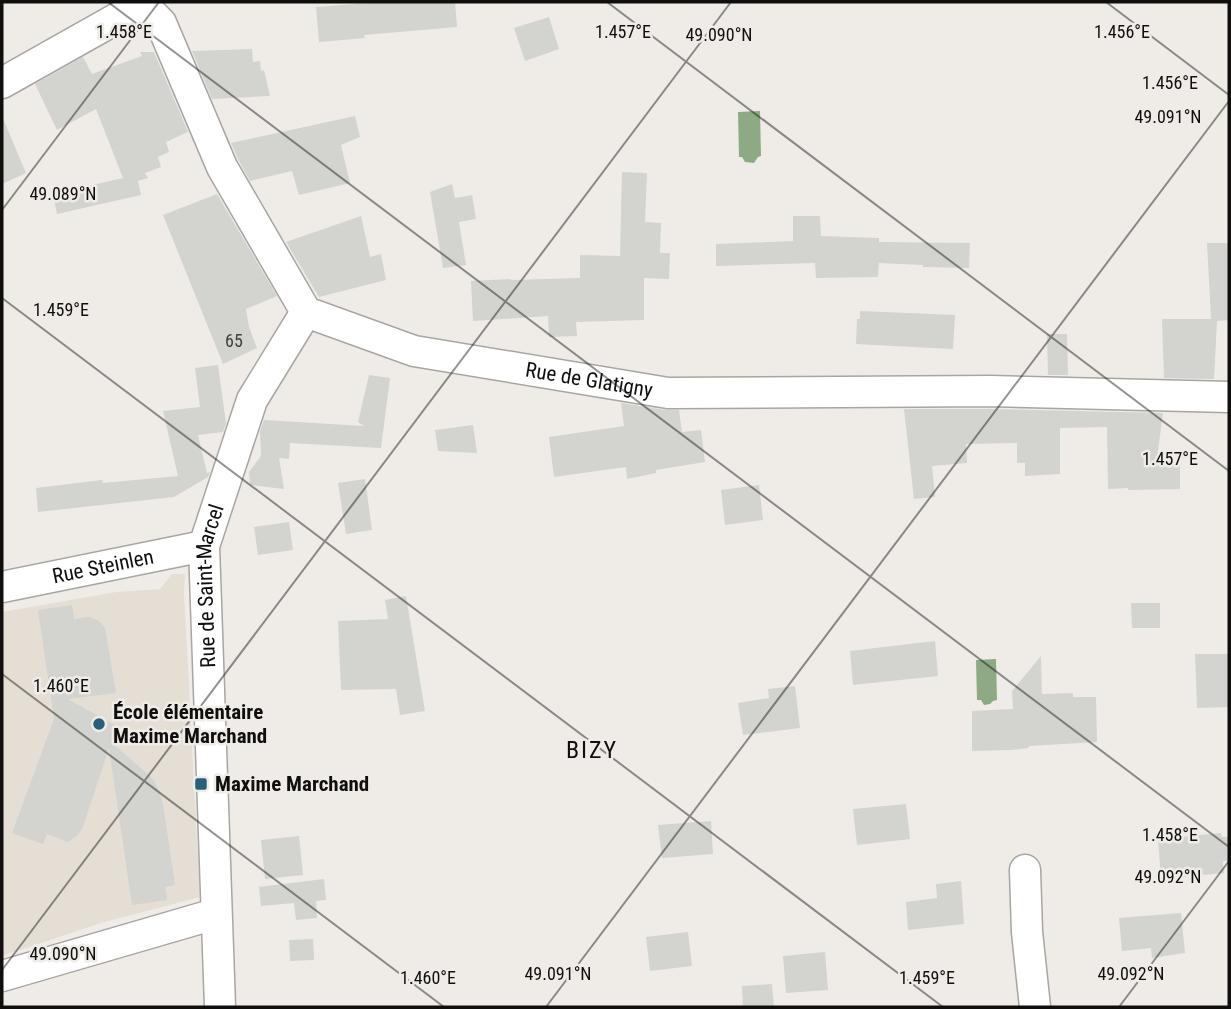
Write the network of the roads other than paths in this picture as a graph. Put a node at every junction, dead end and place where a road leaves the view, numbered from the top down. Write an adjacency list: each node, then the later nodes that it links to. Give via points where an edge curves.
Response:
1 (143, 3): 2 (street); 3 (street, via 161,23 222,167)
2 (2, 83)
3 (306, 312): 4 (street, Rue de Glatigny, via 414,351 668,393 991,391); 5 (street, Rue de Saint-Marcel, via 252,400)
4 (1229, 397)
5 (204, 546): 6 (street, Rue Steinlen); 8 (street, Rue de Saint-Marcel)
6 (2, 587)
7 (1026, 870): 11 (street)
8 (215, 914): 9 (street); 10 (street, Rue de Saint-Marcel)
9 (2, 976)
10 (220, 1007)
11 (1035, 1007)

